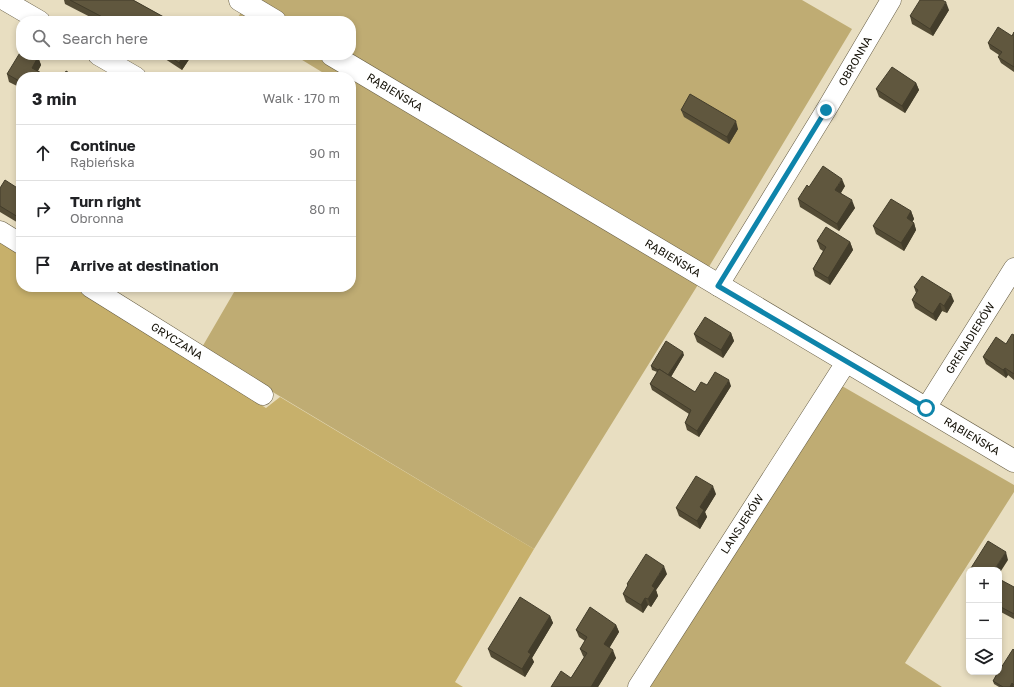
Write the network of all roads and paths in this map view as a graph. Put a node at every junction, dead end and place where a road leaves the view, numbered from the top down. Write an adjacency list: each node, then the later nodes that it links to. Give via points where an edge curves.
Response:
1 (4, 0): 4 (street)
2 (240, 0): 5 (street)
3 (891, 0): 12 (street, OBRONNA)
4 (31, 16)
5 (267, 16)
6 (107, 60): 8 (street)
7 (340, 60): 12 (street, RĄBIEŃSKA)
8 (127, 72)
9 (0, 231): 10 (street)
10 (16, 241)
11 (1014, 268): 16 (street, GRENADIERÓW)
12 (718, 286): 14 (street, RĄBIEŃSKA)
13 (98, 292): 15 (street, GRYCZANA)
14 (846, 361): 16 (street, RĄBIEŃSKA); 18 (street, LANSJERÓW)
15 (264, 395)
16 (926, 408): 17 (street, RĄBIEŃSKA)
17 (1014, 461)
18 (638, 687)

